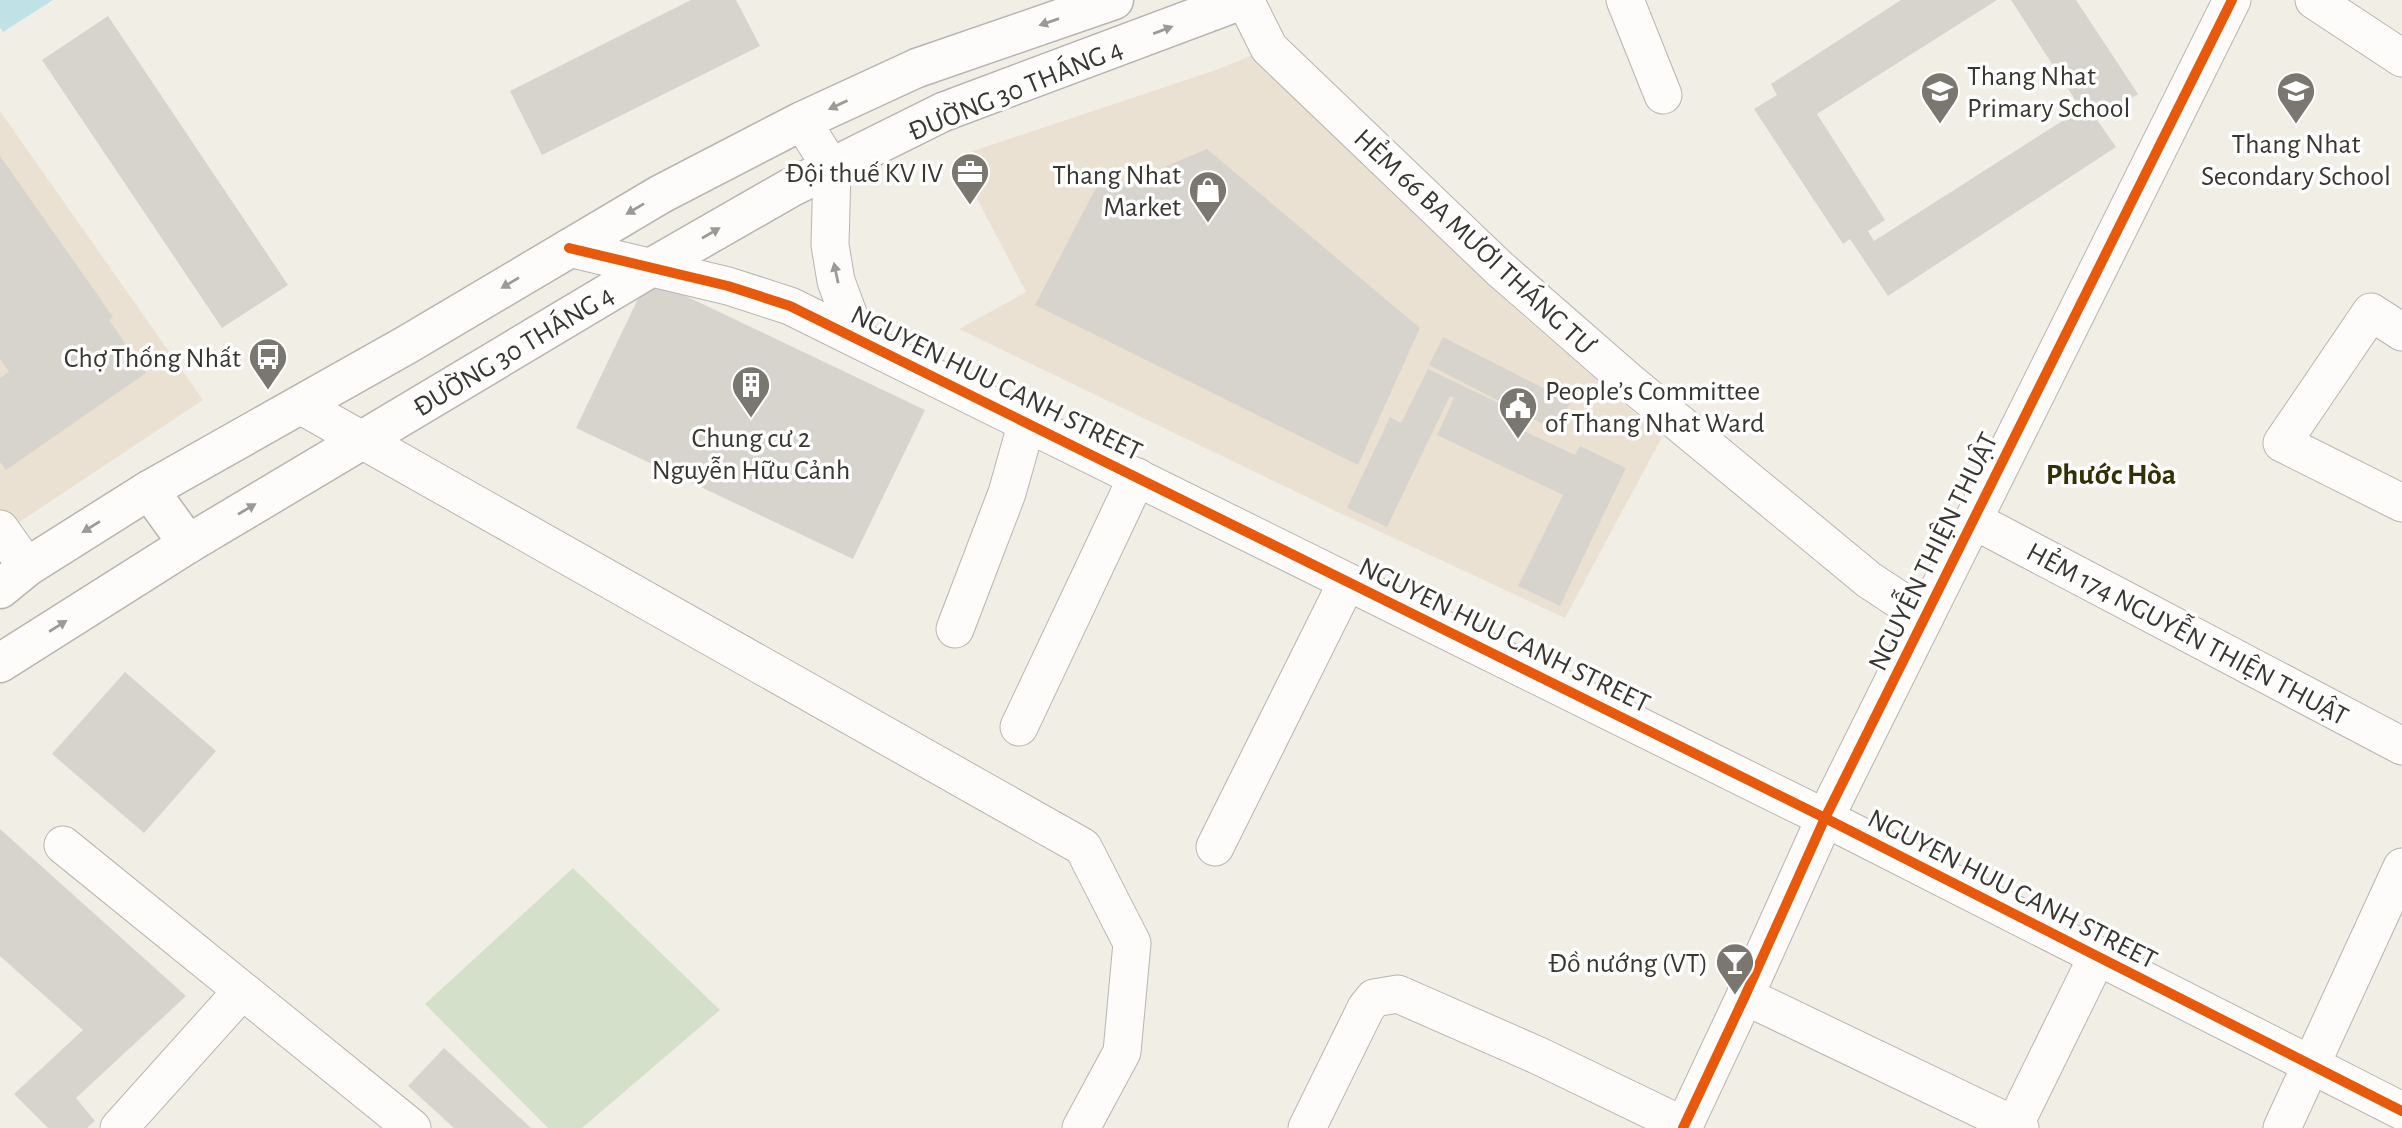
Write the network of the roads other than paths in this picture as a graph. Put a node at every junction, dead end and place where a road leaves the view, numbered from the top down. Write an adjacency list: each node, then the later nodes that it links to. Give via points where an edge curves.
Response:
1 (1244, 0): 9 (main road, ĐƯỜNG 30 THÁNG 4, one-way to 1, via 943,112); 25 (street, HẺM 66 BA MƯƠI THÁNG TƯ, via 1269,48 1500,269 1869,580)
2 (1625, 0): 7 (street)
3 (2232, 0): 20 (street, NGUYỄN THIỆN THUẬT)
4 (2314, 0): 6 (street)
5 (1102, 2): 8 (main road, ĐƯỜNG 30 THÁNG 4, one-way to 8, via 917,68)
6 (2402, 58)
7 (1663, 95)
8 (802, 121): 9 (street); 10 (main road, ĐƯỜNG 30 THÁNG 4, one-way to 10)
9 (832, 169): 11 (main road, ĐƯỜNG 30 THÁNG 4, one-way to 9); 13 (street, NGUYEN HUU CANH STREET, one-way to 9, via 836,281 830,245)
10 (569, 248): 11 (street, NGUYEN HUU CANH STREET); 14 (main road, ĐƯỜNG 30 THÁNG 4, one-way to 14)
11 (652, 267): 13 (street, NGUYEN HUU CANH STREET, via 790,306); 16 (main road, ĐƯỜNG 30 THÁNG 4)
12 (2402, 332): 19 (street, via 2371,312 2282,443)
13 (857, 338): 15 (street, NGUYEN HUU CANH STREET)
14 (300, 405): 16 (street); 18 (main road, ĐƯỜNG 30 THÁNG 4)
15 (1027, 422): 17 (street, NGUYEN HUU CANH STREET); 26 (street, via 1007,493)
16 (362, 440): 22 (main road, ĐƯỜNG 30 THÁNG 4, one-way to 16); 43 (street, via 1083,847 1132,943 1122,1052)
17 (1136, 477): 24 (street, NGUYEN HUU CANH STREET); 28 (street)
18 (149, 490): 22 (main road); 23 (main road, ĐƯỜNG 30 THÁNG 4, one-way to 23)
19 (2402, 503)
20 (1973, 520): 25 (street, NGUYỄN THIỆN THUẬT); 29 (street, HẺM 174 NGUYỄN THIỆN THUẬT)
21 (0, 529): 23 (street)
22 (188, 544): 27 (main road, ĐƯỜNG 30 THÁNG 4, one-way to 22)
23 (13, 578)
24 (1348, 582): 30 (street, NGUYEN HUU CANH STREET); 32 (street)
25 (1925, 617): 30 (street, NGUYỄN THIỆN THUẬT)
26 (955, 629)
27 (0, 663)
28 (1019, 727)
29 (2402, 746)
30 (1825, 818): 34 (street, NGUYEN HUU CANH STREET); 36 (street, NGUYỄN THIỆN THUẬT)
31 (63, 845): 35 (street)
32 (1215, 847)
33 (2402, 867): 37 (street)
34 (2098, 955): 37 (street, NGUYEN HUU CANH STREET); 40 (street)
35 (242, 991): 41 (street); 42 (street)
36 (1745, 996): 39 (street, NGUYỄN THIỆN THUẬT); 40 (street)
37 (2312, 1067): 38 (street, NGUYEN HUU CANH STREET); 45 (street)
38 (2402, 1111)
39 (1684, 1127): 44 (street, via 1398,994 1374,998 1366,1008)
40 (2016, 1127)
41 (119, 1128)
42 (412, 1128)
43 (1081, 1128)
44 (1307, 1128)
45 (2283, 1128)

